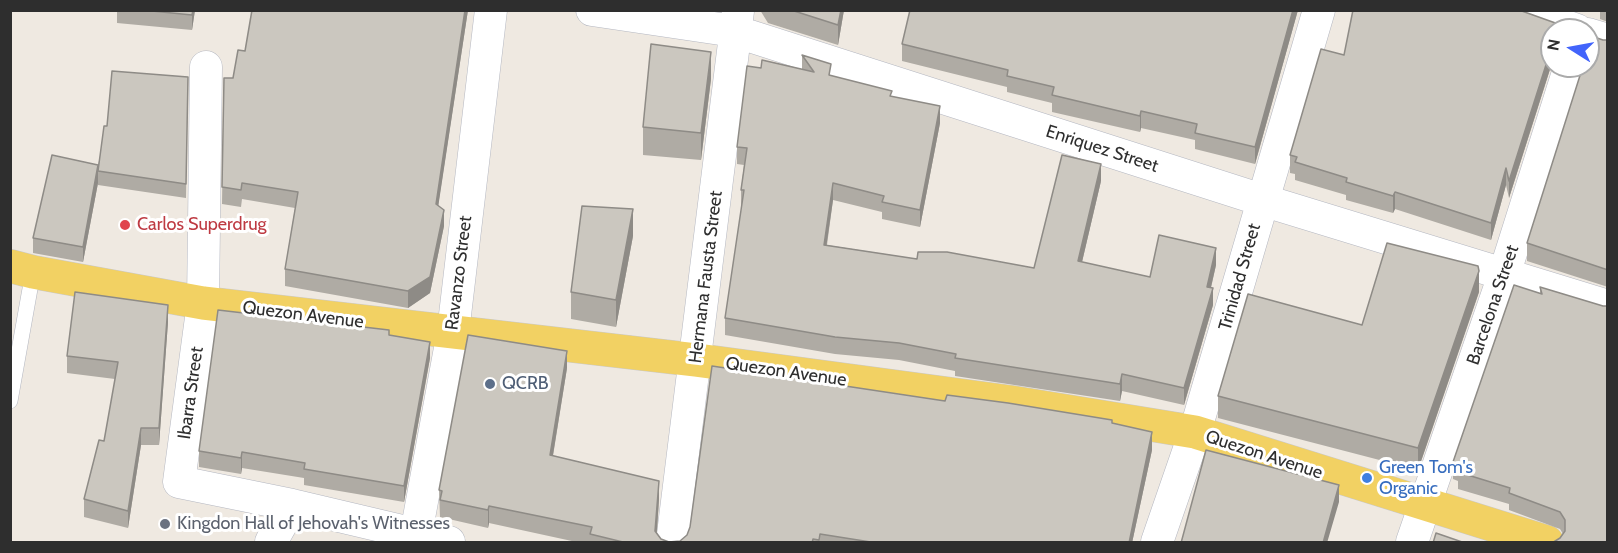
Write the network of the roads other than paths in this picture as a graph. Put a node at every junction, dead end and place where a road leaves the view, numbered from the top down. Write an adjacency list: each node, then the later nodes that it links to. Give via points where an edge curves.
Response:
1 (490, 10): 14 (street, Ravanzo Street)
2 (592, 10): 6 (street, Enriquez Street)
3 (1319, 10): 9 (street, Trinidad Street)
4 (1521, 10): 5 (street)
5 (1543, 18)
6 (736, 21): 9 (street, Enriquez Street); 15 (street, Hermana Fausta Street)
7 (206, 67): 12 (street, Ibarra Street)
8 (1566, 78): 11 (street, Barcelona Street)
9 (1262, 200): 11 (street, Enriquez Street); 17 (street, Trinidad Street)
10 (22, 269): 12 (main road, Quezon Avenue); 16 (lane)
11 (1504, 275): 13 (street, Enriquez Street); 19 (street, Barcelona Street)
12 (203, 303): 14 (main road, Quezon Avenue); 18 (street, Ibarra Street, via 179,482)
13 (1608, 306)
14 (453, 332): 15 (main road, Quezon Avenue); 20 (street, Ravanzo Street)
15 (696, 360): 17 (main road, Quezon Avenue, via 1011,402); 23 (street, Hermana Fausta Street)
16 (10, 401)
17 (1195, 432): 19 (main road, Quezon Avenue); 24 (street, Trinidad Street)
18 (292, 505): 20 (street); 21 (street)
19 (1424, 506): 25 (street, Barcelona Street); 26 (main road, Quezon Avenue)
20 (416, 534): 22 (street)
21 (271, 543)
22 (449, 543)
23 (672, 543)
24 (1157, 543)
25 (1412, 543)
26 (1547, 543)

